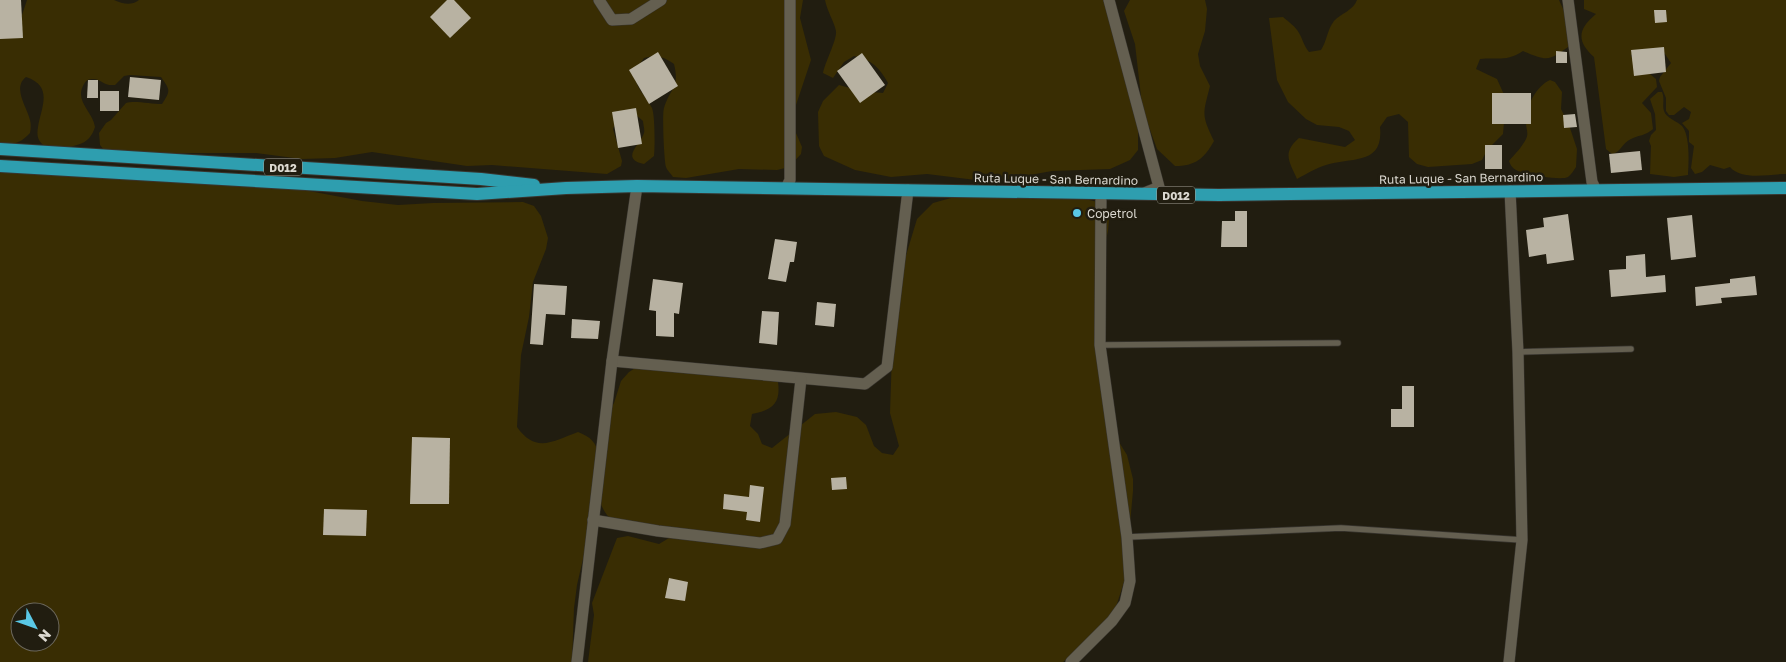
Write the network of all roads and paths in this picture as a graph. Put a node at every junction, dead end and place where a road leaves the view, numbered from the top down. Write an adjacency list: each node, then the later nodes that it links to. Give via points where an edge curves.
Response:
1 (599, 0): 2 (street, via 612,20 631,19)
2 (661, 0)
3 (790, 0): 10 (street, via 790,180)
4 (1109, 0): 16 (street, via 1158,187)
5 (1568, 0): 13 (street, via 1592,182)
6 (0, 149): 9 (main road, D012, via 481,179)
7 (0, 166): 9 (main road, D012, via 477,194)
8 (637, 186): 9 (main road, Ruta Luque - San Bernardino / D012); 10 (main road, Ruta Luque - San Bernardino / D012); 21 (street)
9 (566, 188)
10 (786, 188): 12 (main road, Ruta Luque - San Bernardino / D012)
11 (1786, 188): 13 (main road, Ruta Luque - San Bernardino / D012)
12 (908, 190): 15 (main road, Ruta Luque - San Bernardino / D012); 22 (street, via 887,367 865,384)
13 (1596, 190): 14 (main road, Ruta Luque - San Bernardino / D012)
14 (1510, 191): 16 (main road, Ruta Luque - San Bernardino / D012); 20 (street)
15 (1101, 193): 16 (main road, Ruta Luque - San Bernardino / D012); 18 (street)
16 (1140, 194)
17 (1338, 343): 18 (lane)
18 (1100, 345): 24 (street)
19 (1631, 349): 20 (lane)
20 (1518, 352): 25 (street)
21 (612, 361): 22 (street); 23 (street)
22 (801, 379): 23 (street, via 785,524 777,539 760,543)
23 (593, 520): 26 (street)
24 (1127, 536): 25 (lane, via 1341,528); 27 (street, via 1130,580 1124,603 1112,621)
25 (1522, 540): 28 (street)
26 (577, 662)
27 (1071, 662)
28 (1508, 662)

